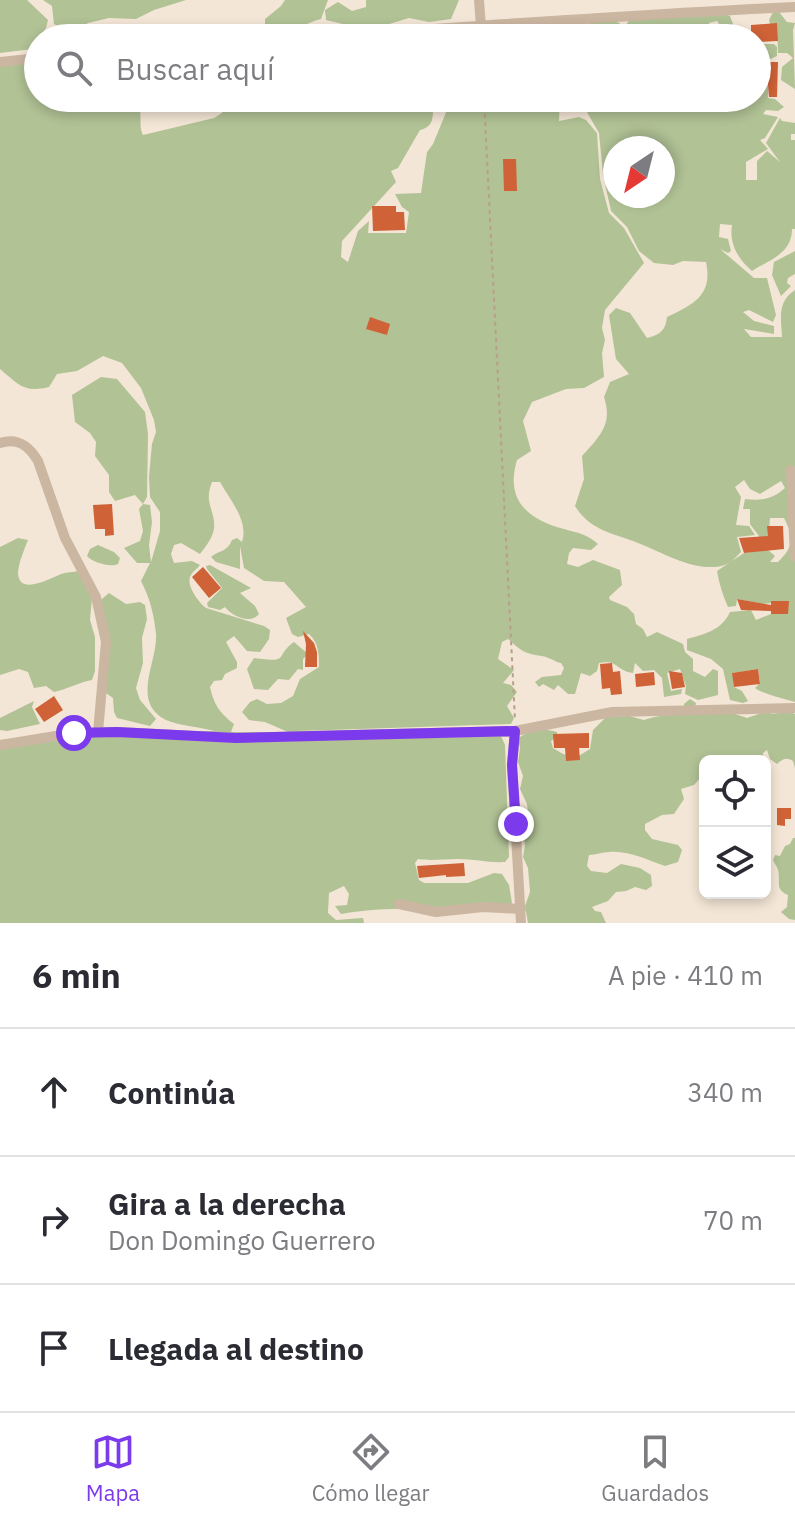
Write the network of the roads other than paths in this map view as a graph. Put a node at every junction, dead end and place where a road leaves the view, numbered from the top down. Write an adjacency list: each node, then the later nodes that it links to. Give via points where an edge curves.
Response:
1 (479, 0): 3 (street)
2 (795, 7): 4 (street)
3 (481, 24)
4 (513, 24)
5 (24, 59): 6 (street)
6 (0, 62)
7 (0, 443): 12 (street, via 23,443 31,449 65,538 96,597 106,642)
8 (791, 470): 9 (street)
9 (795, 557)
10 (795, 708): 11 (street, via 612,712)
11 (515, 731): 12 (street, via 236,738); 15 (street, via 512,765)
12 (98, 732): 13 (street)
13 (0, 745)
14 (399, 904): 15 (street, via 436,912)
15 (521, 909): 16 (street)
16 (521, 923)

